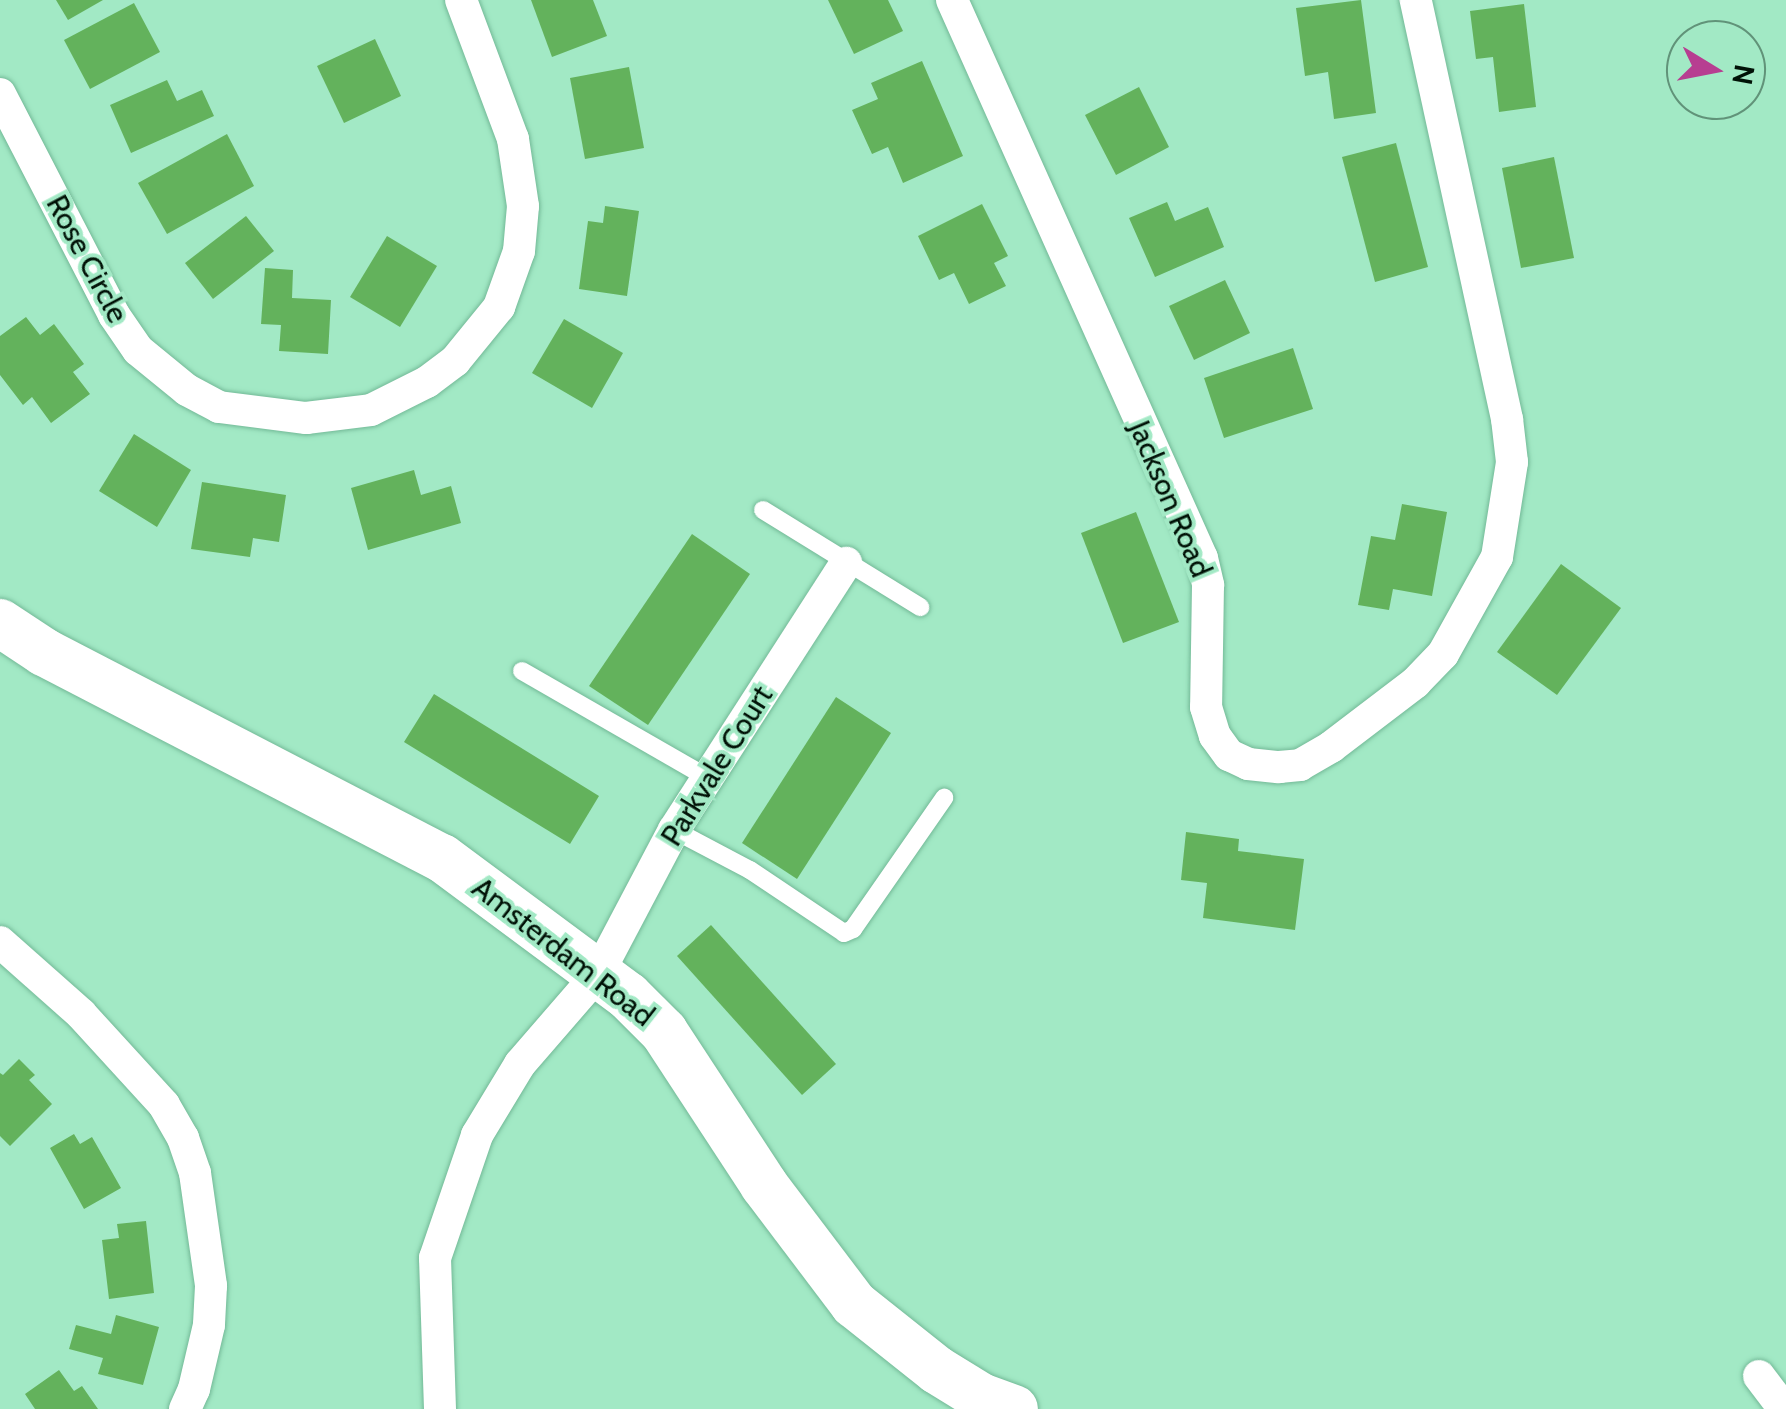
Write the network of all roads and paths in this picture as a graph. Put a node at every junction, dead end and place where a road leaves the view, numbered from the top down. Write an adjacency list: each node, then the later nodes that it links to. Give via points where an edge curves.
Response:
1 (461, 0): 4 (street, Rose Circle, via 513,139 523,206 520,251 499,307 456,360 370,410 306,418 219,407 138,350)
2 (952, 0): 3 (street, Jackson Road, via 1202,558 1208,585 1206,707 1215,736 1229,755 1279,767 1300,765 1331,747 1415,684 1444,654 1496,557 1512,462 1508,419)
3 (1416, 0)
4 (0, 94)
5 (763, 510): 6 (lane)
6 (846, 563): 7 (lane); 10 (street, Parkvale Court)
7 (920, 608)
8 (0, 623): 14 (street, Amsterdam Road, via 442,858)
9 (522, 671): 10 (lane)
10 (708, 778): 12 (street, Parkvale Court)
11 (944, 798): 12 (lane, via 853,929 844,932)
12 (674, 830): 14 (street, Parkvale Court)
13 (0, 942): 16 (street, via 82,1014 164,1105 183,1138 196,1173 212,1286)
14 (598, 974): 17 (street, Parkvale Court, via 520,1064 476,1135 454,1193 435,1258); 18 (street, Amsterdam Road, via 664,1032 764,1184 854,1304 937,1370)
15 (1758, 1376): 19 (street)
16 (185, 1409)
17 (440, 1409)
18 (1014, 1409)
19 (1784, 1409)

